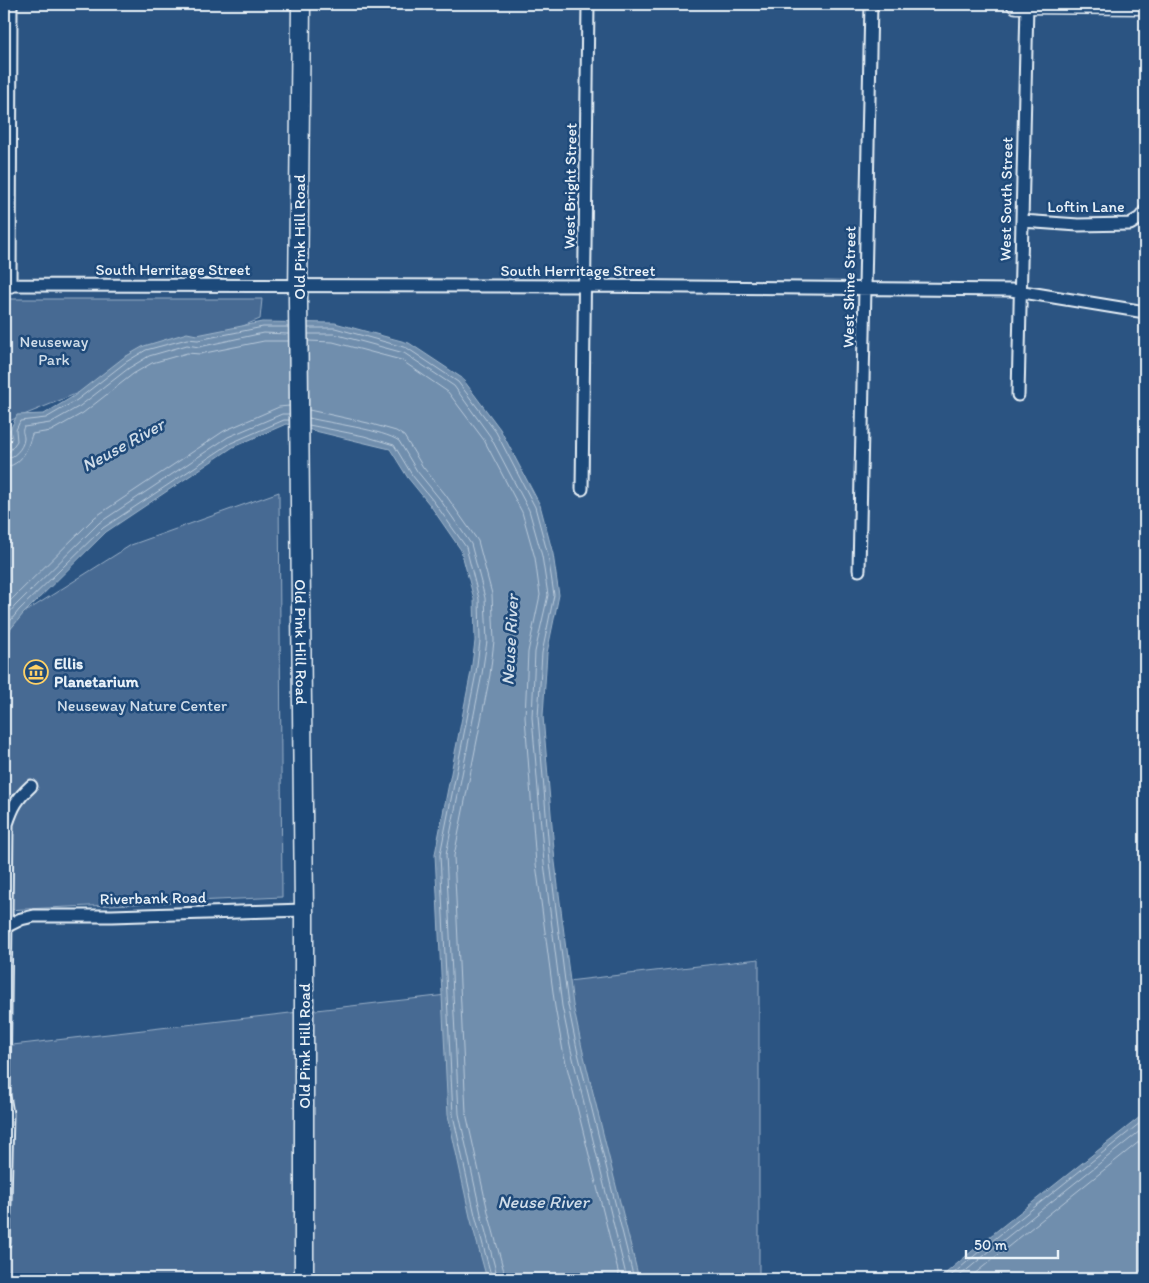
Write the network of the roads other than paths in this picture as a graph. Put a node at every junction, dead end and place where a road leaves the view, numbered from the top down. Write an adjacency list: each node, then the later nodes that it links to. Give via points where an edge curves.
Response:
1 (11, 4): 10 (street)
2 (301, 4): 13 (main road, Old Pink Hill Road)
3 (588, 4): 11 (street, West Bright Street)
4 (871, 4): 12 (street, West Shine Street)
5 (1016, 4): 6 (main road)
6 (1027, 4): 7 (main road); 9 (street, West South Street)
7 (1145, 5)
8 (1145, 211): 9 (street, Loftin Lane, via 1130,224)
9 (1022, 221): 14 (street, West South Street)
10 (7, 285): 13 (street, South Herritage Street)
11 (584, 286): 12 (street, South Herritage Street); 13 (street, South Herritage Street); 17 (street, West Bright Street)
12 (865, 289): 14 (street, South Herritage Street); 18 (street, West Shine Street)
13 (298, 292): 20 (main road, Old Pink Hill Road)
14 (1020, 292): 15 (street, South Herritage Street); 16 (street, West South Street)
15 (1145, 312)
16 (1018, 395)
17 (582, 488)
18 (859, 570)
19 (32, 786): 21 (street, via 18,798 7,824)
20 (304, 910): 21 (street, Riverbank Road, via 34,916); 23 (main road, Old Pink Hill Road)
21 (5, 928): 22 (street, via 4,1096 7,1114)
22 (4, 1243)
23 (304, 1279)

